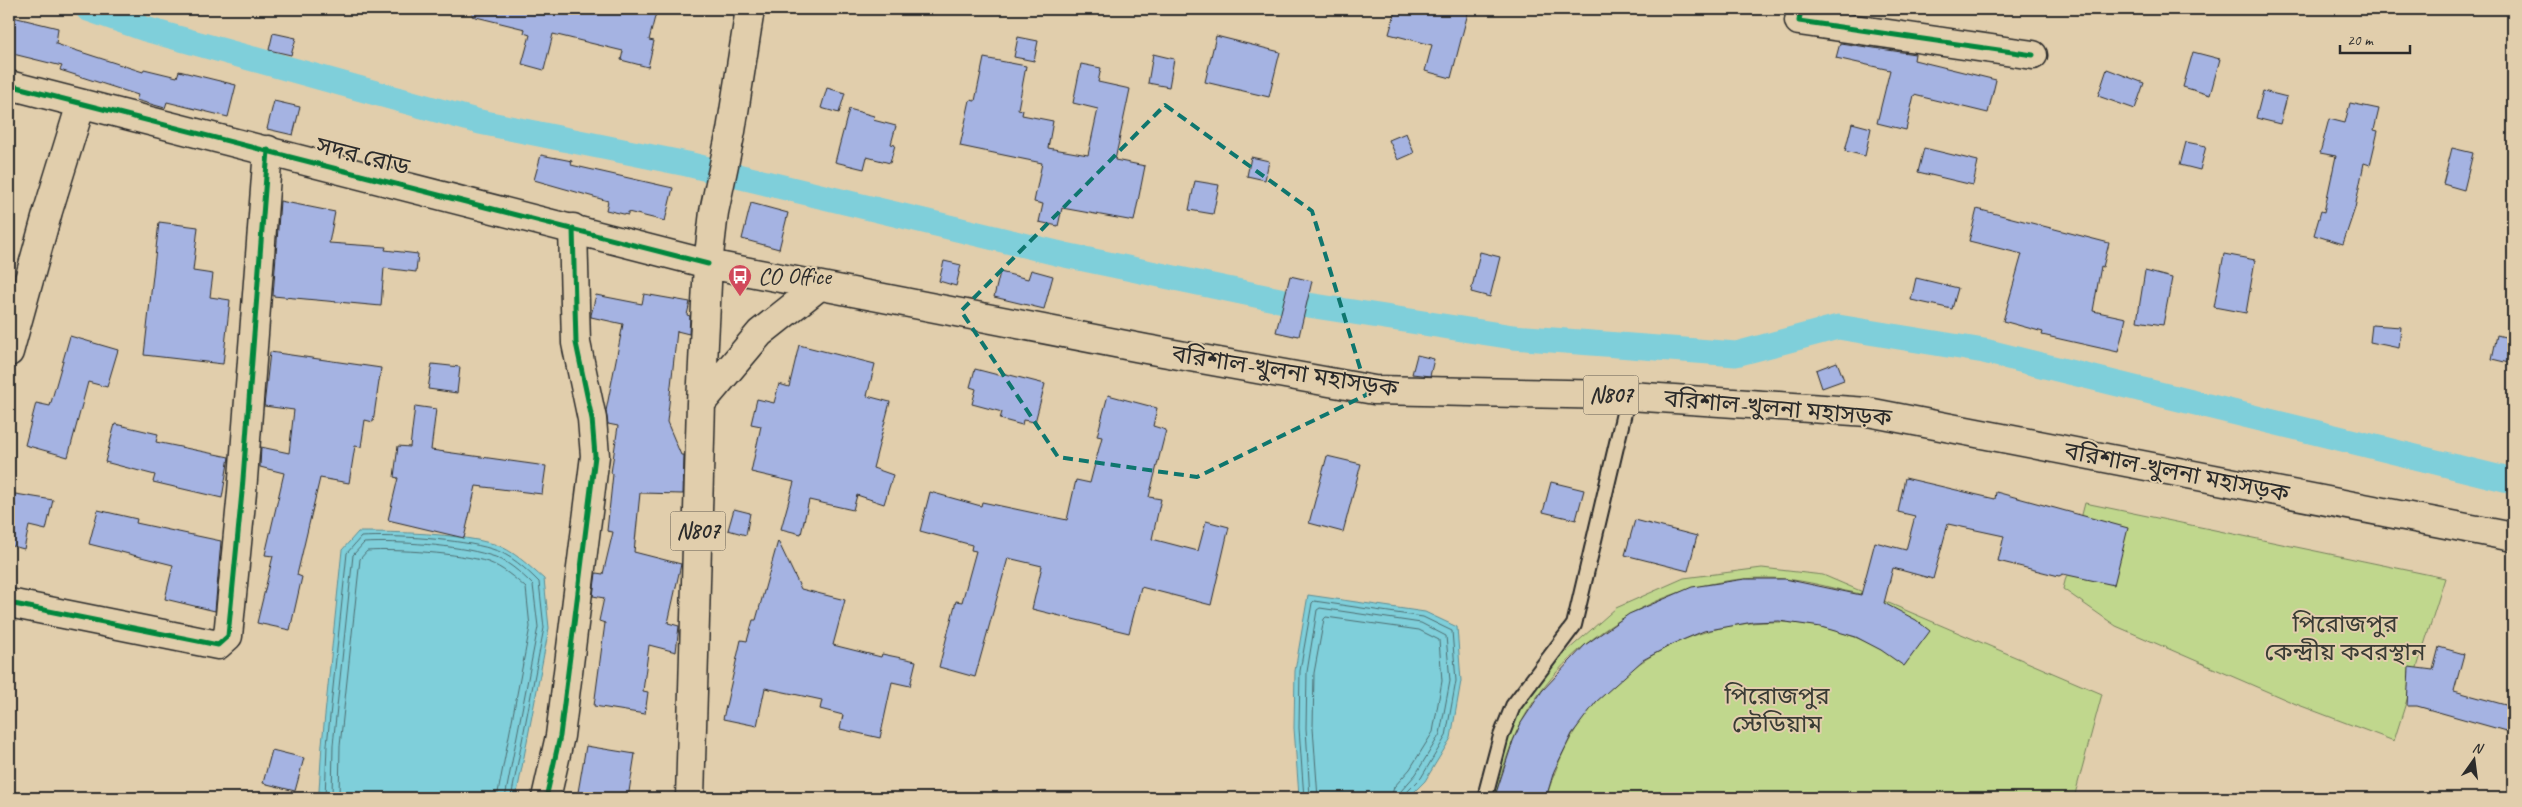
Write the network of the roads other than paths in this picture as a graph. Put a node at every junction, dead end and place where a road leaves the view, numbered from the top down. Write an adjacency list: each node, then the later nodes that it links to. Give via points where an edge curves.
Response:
1 (750, 9): 8 (main road, via 731,131 714,212)
2 (1801, 9): 3 (main road, via 1799,21)
3 (2033, 55)
4 (9, 85): 5 (main road, সদর রোড)
5 (81, 104): 6 (main road, সদর রোড); 10 (main road)
6 (268, 150): 7 (main road, সদর রোড); 14 (main road, via 228,636 218,645)
7 (573, 228): 8 (main road, সদর রোড); 16 (main road, via 576,343 592,420 594,456 560,736)
8 (708, 264): 9 (main road, বরিশাল-খুলনা মহাসড়ক / N807); 12 (main road, N807)
9 (818, 287): 11 (main road, বরিশাল-খুলনা মহাসড়ক / N807, via 1374,390); 12 (main road, via 760,333)
10 (9, 352)
11 (1628, 396): 13 (main road, বরিশাল-খুলনা মহাসড়ক / N807, via 1868,412); 15 (lane, via 1574,624 1513,706)
12 (701, 403): 17 (main road, N807)
13 (2513, 537)
14 (9, 603)
15 (1487, 789)
16 (546, 798)
17 (690, 798)

